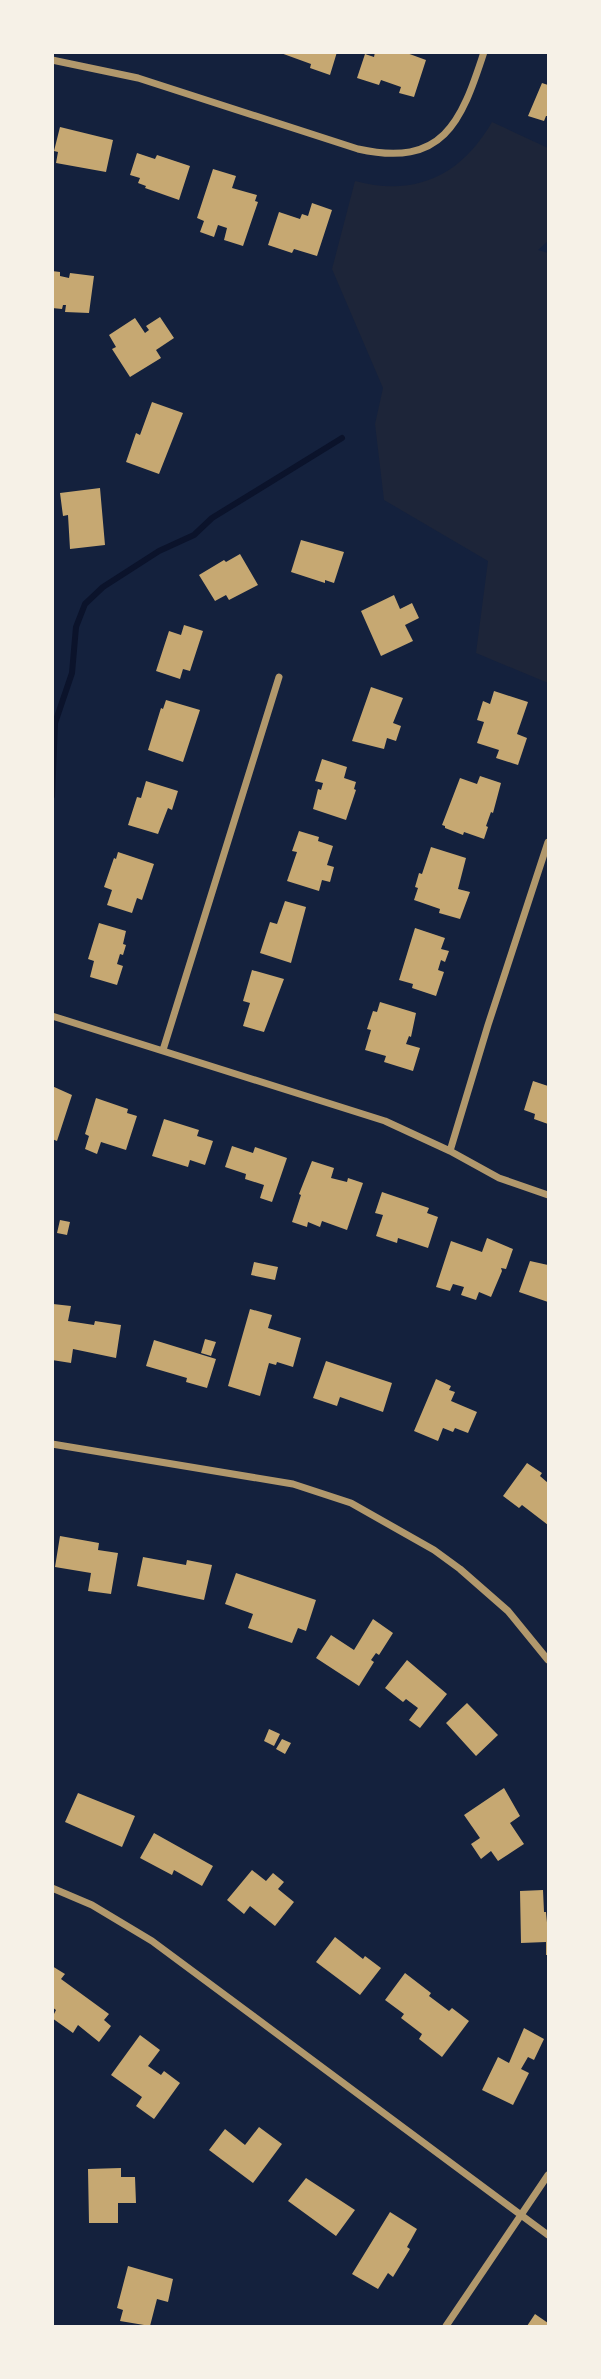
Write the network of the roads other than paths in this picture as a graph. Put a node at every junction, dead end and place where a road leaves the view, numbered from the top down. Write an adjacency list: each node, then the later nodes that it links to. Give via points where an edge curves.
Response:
1 (484, 52): 2 (street, via 470,97 444,135 424,150 382,155 138,78)
2 (52, 60)
3 (279, 677): 8 (street)
4 (548, 842): 5 (street)
5 (539, 869): 6 (street); 9 (street)
6 (548, 872)
7 (52, 1016): 8 (street)
8 (163, 1049): 9 (street, via 385,1121)
9 (450, 1151): 10 (street, via 499,1178)
10 (548, 1195)
11 (52, 1444): 12 (street, via 293,1484 351,1503 460,1569 508,1611)
12 (548, 1660)
13 (52, 1888): 15 (street, via 113,1916 152,1941)
14 (548, 2175): 15 (street)
15 (521, 2215): 16 (street); 17 (street)
16 (548, 2235)
17 (446, 2326)

